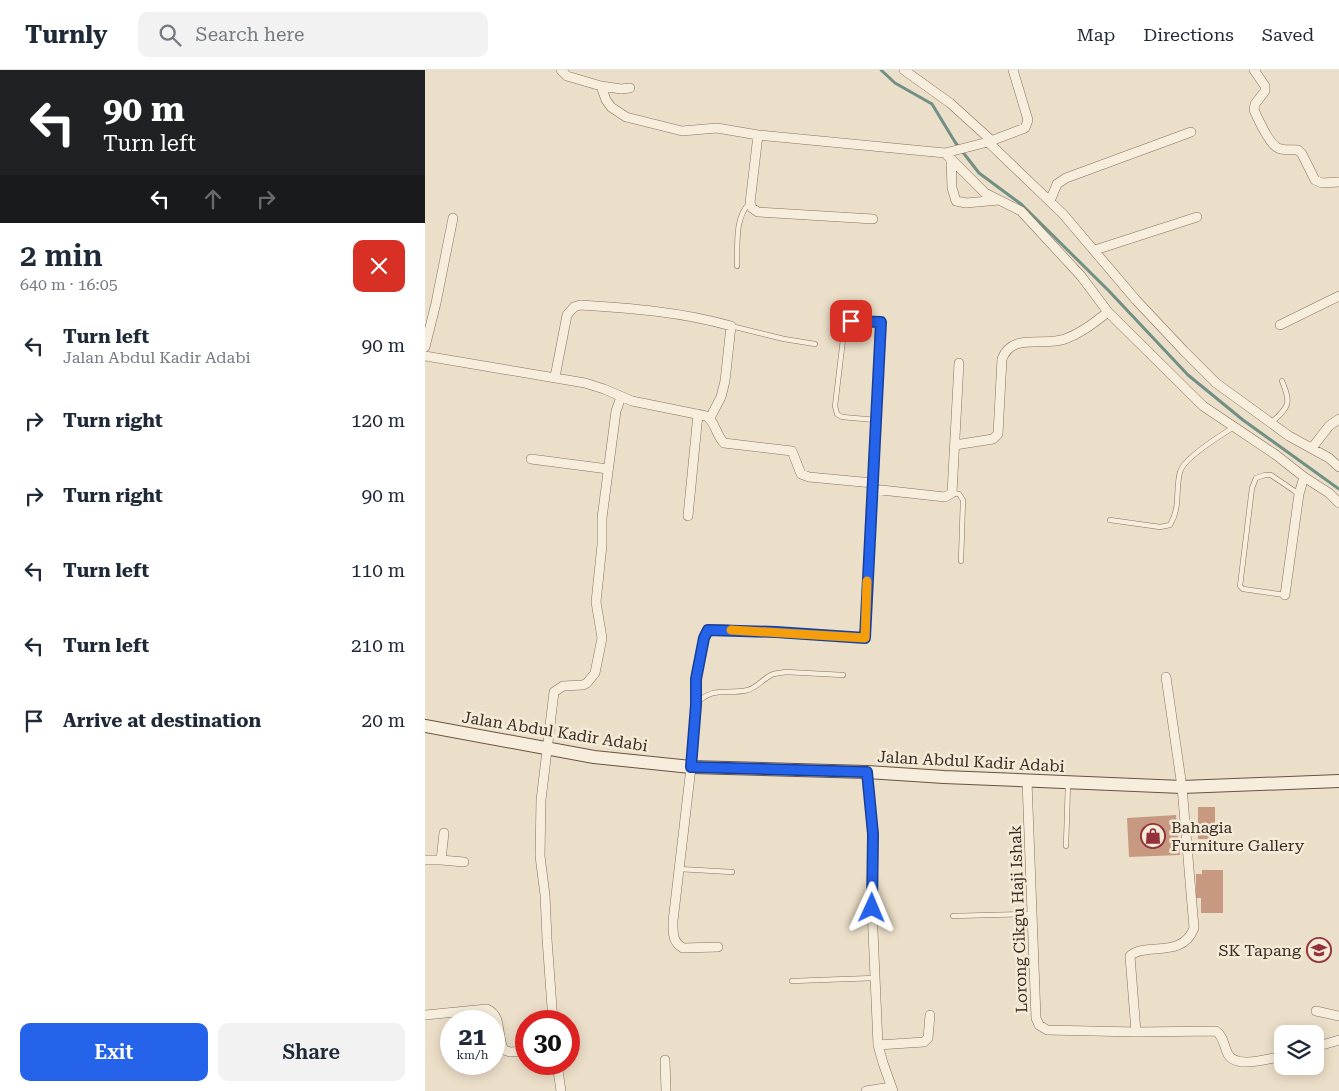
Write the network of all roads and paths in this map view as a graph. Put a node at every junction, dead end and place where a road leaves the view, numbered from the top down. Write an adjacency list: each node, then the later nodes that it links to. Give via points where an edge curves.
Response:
1 (561, 70): 5 (street, via 567,76)
2 (904, 70): 9 (street, via 950,103)
3 (1013, 70): 9 (street, via 1027,125)
4 (1255, 70): 11 (street, via 1265,91 1254,110 1271,142 1276,148 1298,150 1318,183)
5 (601, 86): 6 (street); 8 (street, via 611,107 626,117 682,131 717,128)
6 (630, 88)
7 (1191, 132): 13 (street, via 1065,178 1057,184)
8 (758, 135): 10 (street); 14 (street)
9 (987, 142): 10 (street); 13 (street)
10 (950, 154): 12 (street, via 980,189); 12 (street, via 956,201)
11 (1339, 182)
12 (999, 200): 21 (street, via 1021,211 1081,276)
13 (1049, 201): 18 (street)
14 (750, 203): 17 (street, via 758,212); 19 (lane, via 740,220)
15 (1197, 217): 18 (street)
16 (453, 218): 26 (street)
17 (873, 219)
18 (1095, 250): 36 (street, via 1183,351 1216,383)
19 (737, 266)
20 (1339, 296): 23 (street)
21 (1108, 312): 37 (street, via 1203,406); 38 (street, via 1063,340 1025,342 1005,350 998,434 993,439)
22 (881, 322): 35 (street); 35 (lane, via 851,321 846,324 835,406 837,414 842,417)
23 (1280, 325)
24 (731, 326): 25 (lane); 29 (street, via 661,312 579,305 567,315); 33 (street, via 725,381)
25 (815, 344)
26 (425, 347)
27 (425, 356): 29 (street)
28 (959, 364): 38 (street)
29 (555, 377): 31 (street, via 585,383)
30 (1282, 381): 36 (lane, via 1288,394 1288,404)
31 (621, 397): 32 (street); 42 (street)
32 (698, 414): 33 (street); 48 (street)
33 (710, 418): 44 (street, via 724,443 792,451 801,474)
34 (1339, 419): 39 (street, via 1329,426)
35 (876, 420): 44 (street)
36 (1272, 422): 39 (street)
37 (1234, 427): 43 (street); 49 (lane, via 1182,466 1178,505 1170,525 1160,527)
38 (955, 445): 45 (street)
39 (1312, 448): 41 (street)
40 (531, 459): 42 (street)
41 (1339, 467)
42 (608, 468): 56 (street, via 596,602 602,638 595,673 583,685 563,686 554,692)
43 (1304, 477): 46 (street); 47 (street)
44 (872, 486): 45 (street, via 945,497); 54 (street, via 865,638 708,630 696,679)
45 (952, 493): 50 (lane, via 959,494 963,500)
46 (1299, 494): 51 (street); 51 (lane, via 1271,475 1261,476 1254,482 1247,524 1241,588)
47 (1339, 503)
48 (688, 516)
49 (1111, 520)
50 (961, 562)
51 (1285, 595)
52 (843, 675): 54 (lane, via 778,673 749,689 705,695)
53 (1166, 677): 62 (street)
54 (696, 705): 57 (street)
55 (425, 726): 56 (main road, Jalan Abdul Kadir Adabi)
56 (547, 749): 57 (main road, Jalan Abdul Kadir Adabi); 75 (street, via 541,800 540,856)
57 (691, 767): 58 (main road, Jalan Abdul Kadir Adabi); 68 (street)
58 (867, 772): 59 (main road, Jalan Abdul Kadir Adabi); 73 (street, via 873,834)
59 (1027, 780): 61 (main road, Jalan Abdul Kadir Adabi); 70 (street, Lorong Cikgu Haji Ishak)
60 (1339, 781): 62 (main road, Jalan Abdul Kadir Adabi)
61 (1068, 782): 62 (main road, Jalan Abdul Kadir Adabi); 64 (lane)
62 (1182, 787): 80 (street, via 1194,928 1191,936 1171,948 1130,956)
63 (444, 833): 66 (street)
64 (1066, 846)
65 (425, 860): 66 (street)
66 (441, 860): 67 (street)
67 (464, 862)
68 (678, 869): 69 (lane); 72 (street, via 673,921 676,943 683,948)
69 (732, 872)
70 (1032, 914): 71 (lane); 80 (street, Lorong Cikgu Haji Ishak, via 1036,1018 1039,1025 1047,1030)
71 (953, 916)
72 (718, 947)
73 (875, 978): 74 (lane); 83 (street)
74 (793, 980)
75 (552, 1010)
76 (1316, 1011): 79 (street)
77 (425, 1015): 84 (street, via 487,1008 497,1018 504,1050)
78 (930, 1015): 83 (street, via 928,1038 924,1042)
79 (1339, 1016)
80 (1136, 1032): 85 (street, via 1217,1031 1221,1034 1227,1055 1233,1060 1245,1063)
81 (1339, 1040): 82 (street)
82 (1324, 1044)
83 (878, 1045): 88 (street)
84 (515, 1052)
85 (1274, 1058)
86 (665, 1060): 90 (street)
87 (559, 1075): 89 (street)
88 (892, 1089): 91 (street)
89 (561, 1091)
90 (667, 1091)
91 (866, 1091)

